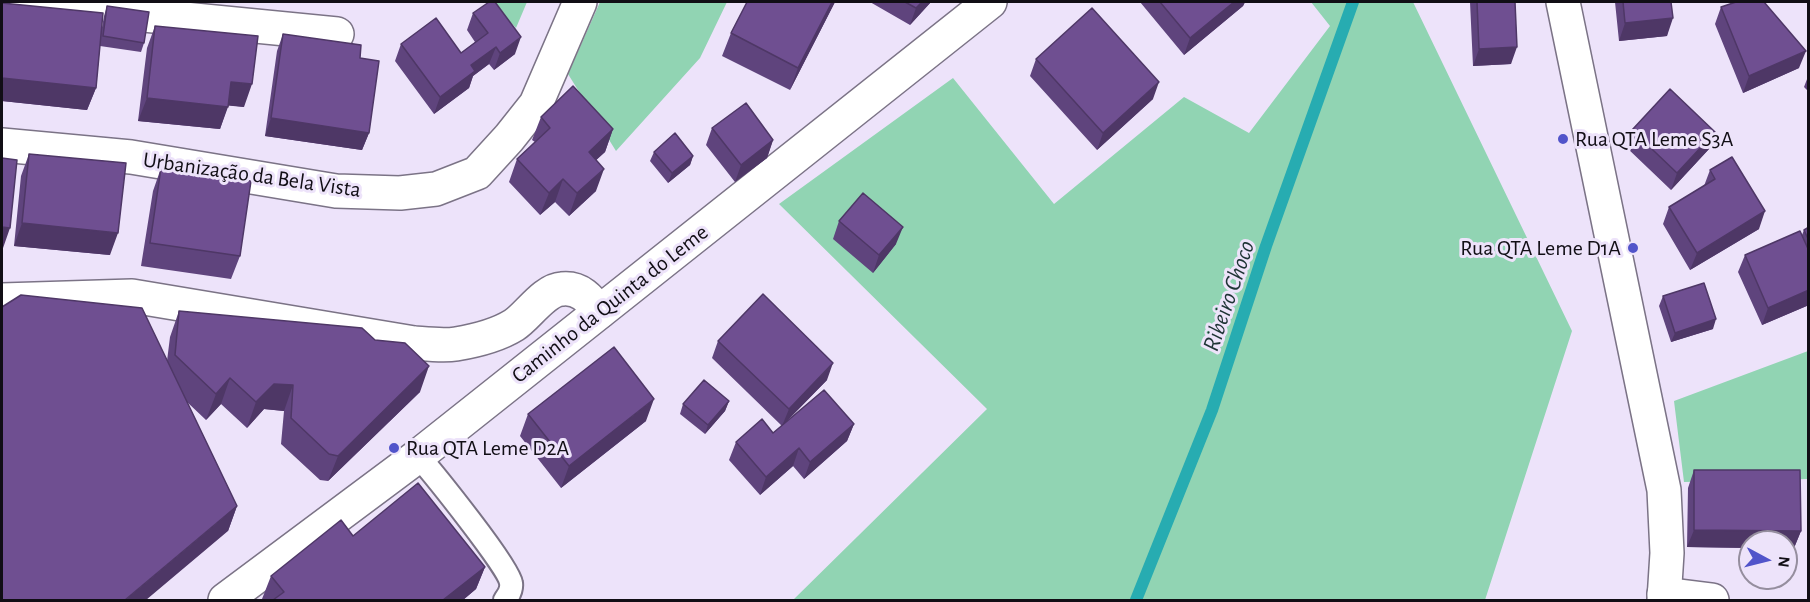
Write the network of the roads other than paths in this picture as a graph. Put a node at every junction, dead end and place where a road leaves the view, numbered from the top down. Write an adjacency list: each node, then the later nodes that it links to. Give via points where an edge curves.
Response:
1 (12, 2): 5 (street)
2 (580, 2): 6 (street, Urbanização da Bela Vista, via 536,104 477,173 436,189 336,192 130,157)
3 (990, 2): 8 (street, Caminho da Quinta do Leme)
4 (1563, 2): 10 (street, via 1664,490)
5 (336, 34)
6 (2, 145)
7 (2, 300): 8 (street, via 132,296 414,343 454,345 514,325 560,288 576,290 589,298)
8 (599, 312): 9 (street, Caminho da Quinta do Leme)
9 (418, 456): 11 (street, Caminho da Quinta do Leme); 12 (lane, via 500,563 511,583)
10 (1664, 597): 13 (street)
11 (225, 600)
12 (505, 600)
13 (1713, 600)

